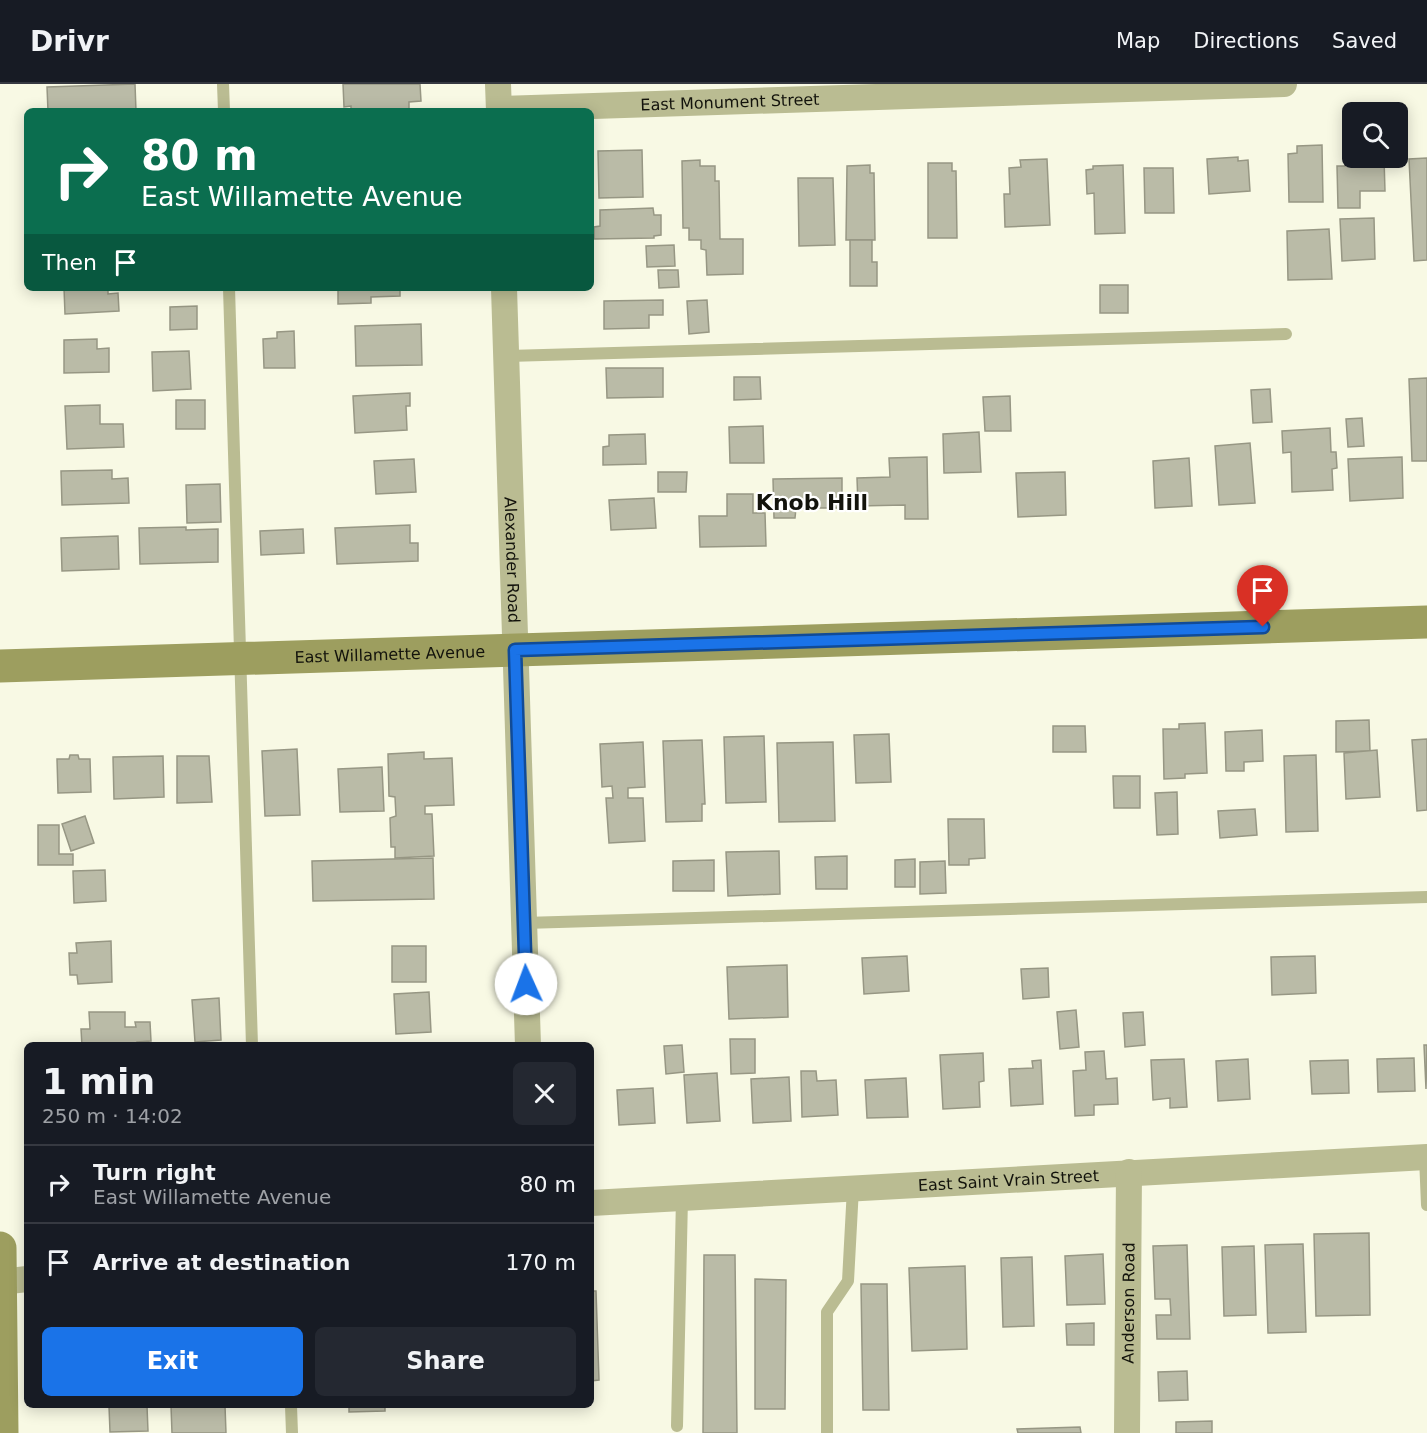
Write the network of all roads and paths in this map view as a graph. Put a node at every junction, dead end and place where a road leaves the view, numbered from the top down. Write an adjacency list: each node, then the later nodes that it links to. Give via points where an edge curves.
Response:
1 (223, 84): 6 (lane)
2 (1284, 84): 4 (street, East Monument Street)
3 (892, 90): 4 (street, East Monument Street); 5 (street, East Monument Street)
4 (921, 90)
5 (498, 101)
6 (224, 108)
7 (229, 291): 13 (lane)
8 (504, 291): 10 (street, Alexander Road)
9 (1286, 334): 10 (lane)
10 (506, 356): 12 (street, Alexander Road)
11 (1427, 622): 12 (street, East Willamette Avenue)
12 (515, 650): 13 (street, East Willamette Avenue); 16 (street, Alexander Road)
13 (241, 659): 14 (street, East Willamette Avenue); 17 (lane)
14 (0, 666)
15 (1427, 897): 16 (lane)
16 (524, 923): 18 (street, Alexander Road)
17 (252, 1042)
18 (528, 1042)
19 (1426, 1157): 20 (street, East Saint Vrain Street); 24 (lane)
20 (1129, 1172): 21 (street, East Saint Vrain Street); 32 (street, Anderson Road)
21 (853, 1188): 22 (street, East Saint Vrain Street); 31 (lane, via 848,1281 827,1312)
22 (682, 1198): 23 (street, East Saint Vrain Street); 28 (lane)
23 (594, 1203)
24 (1427, 1205)
25 (0, 1248): 26 (street)
26 (9, 1281): 29 (street)
27 (291, 1408): 30 (lane)
28 (677, 1426)
29 (2, 1433)
30 (292, 1433)
31 (827, 1433)
32 (1127, 1433)

